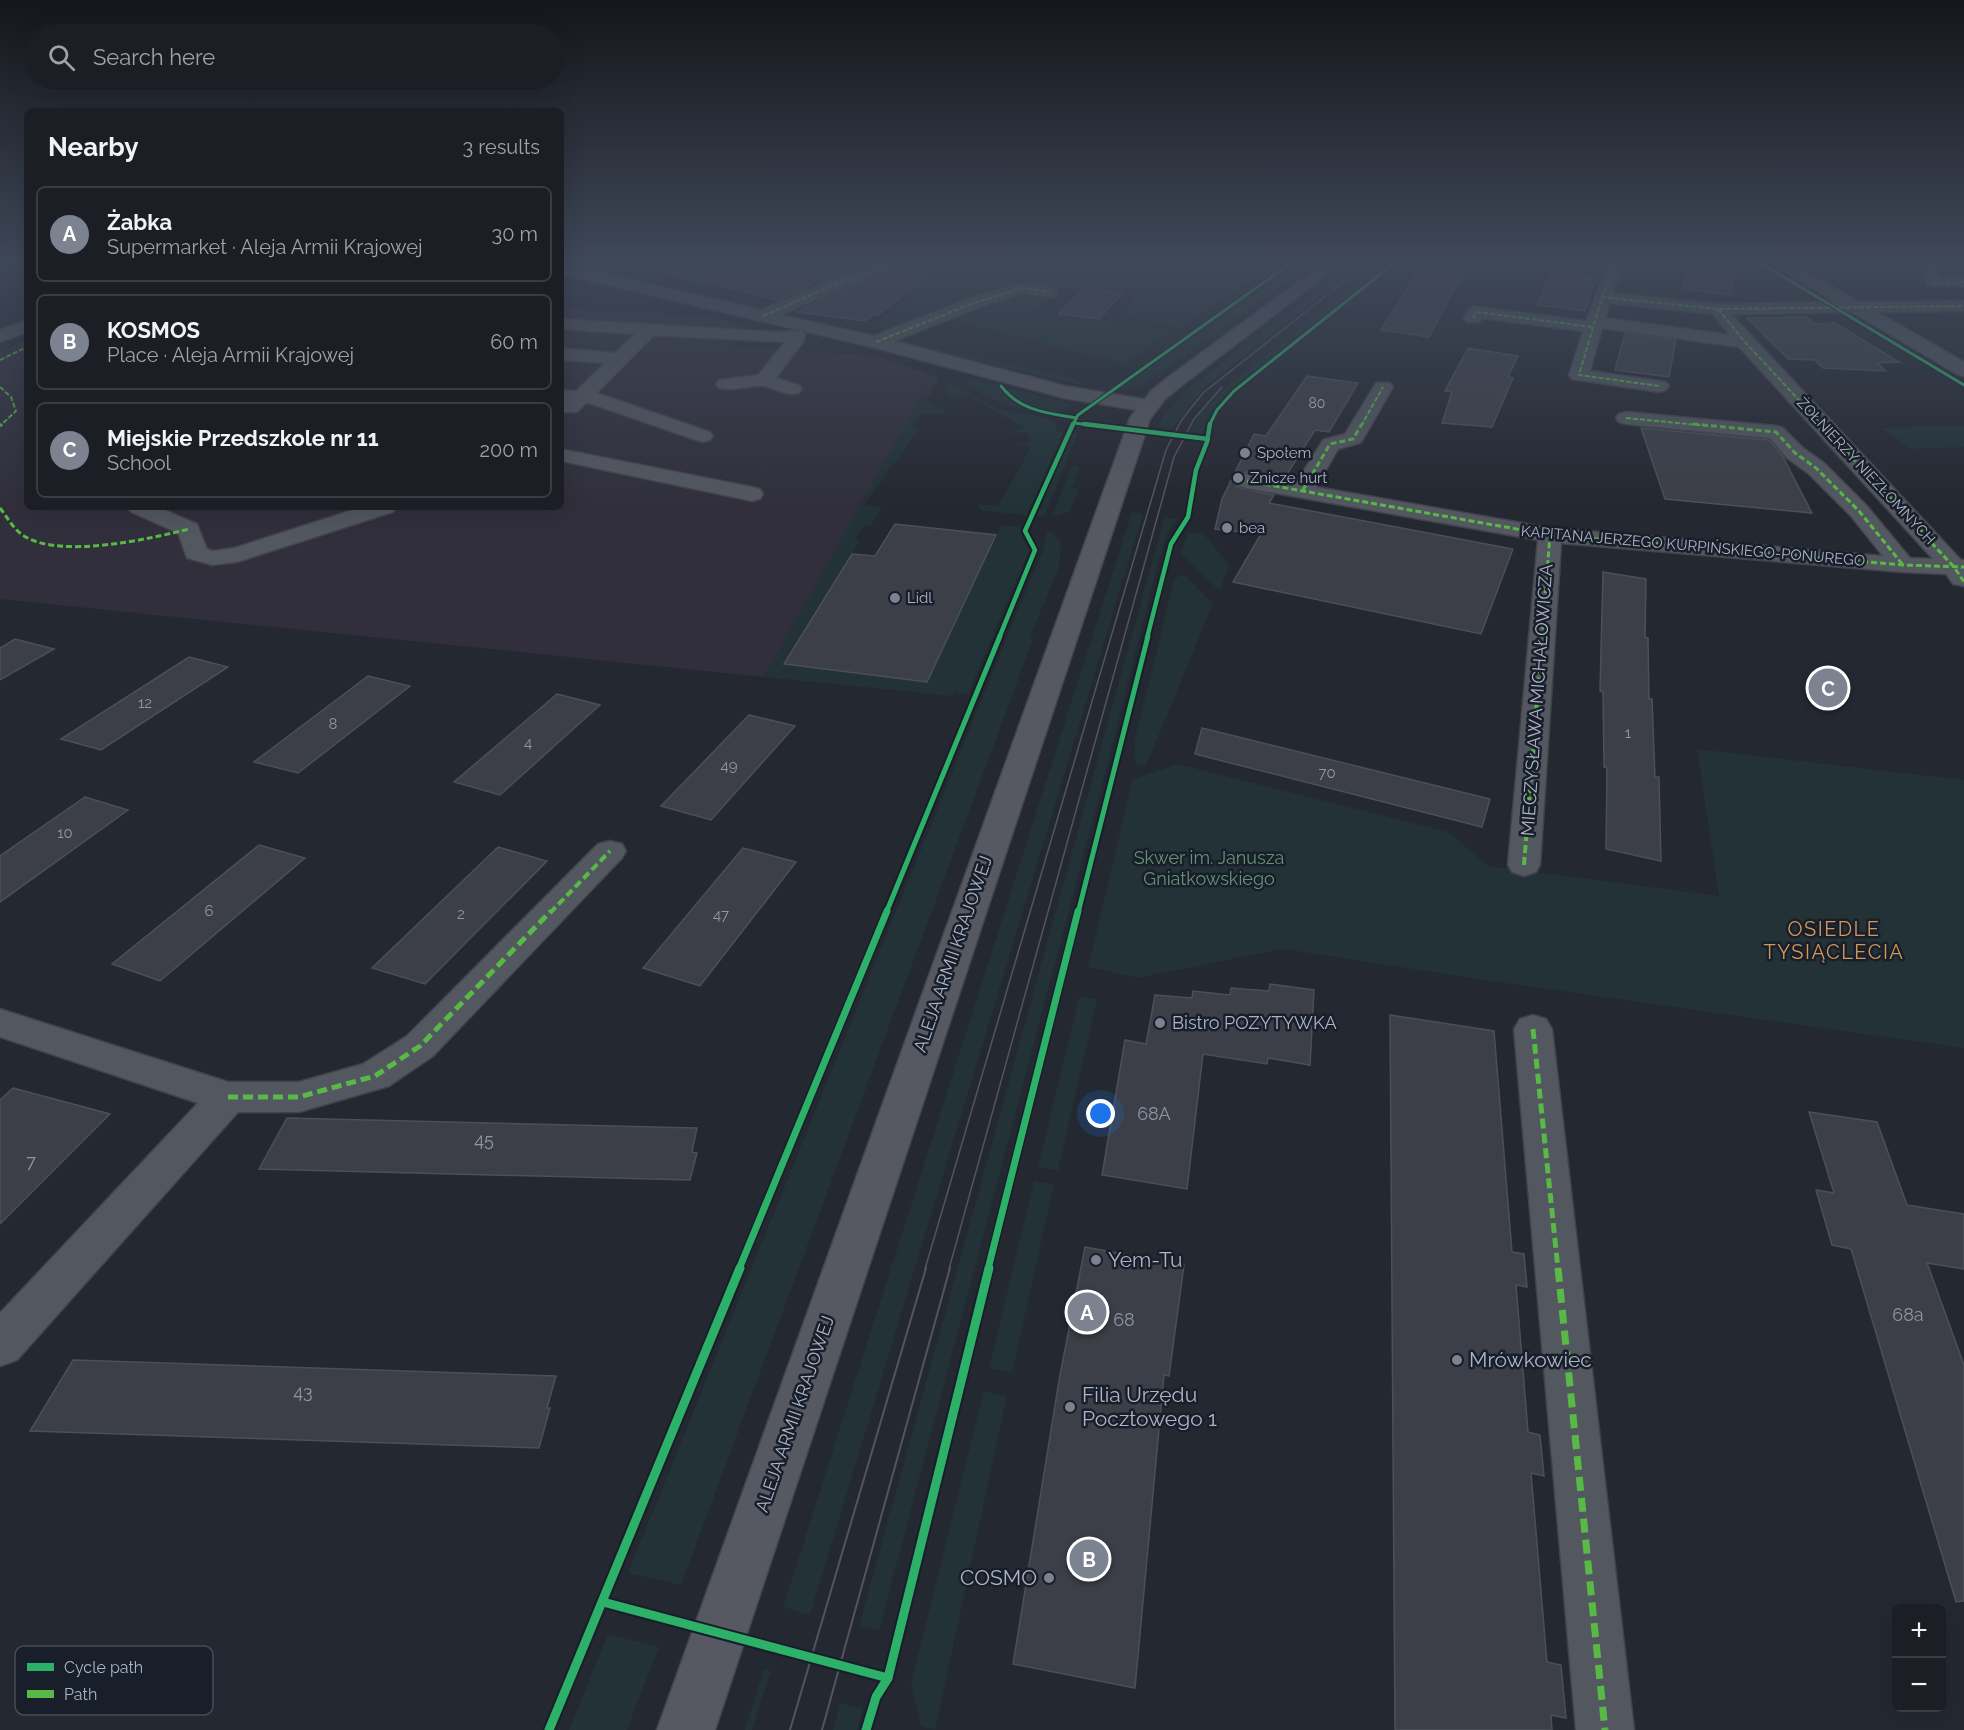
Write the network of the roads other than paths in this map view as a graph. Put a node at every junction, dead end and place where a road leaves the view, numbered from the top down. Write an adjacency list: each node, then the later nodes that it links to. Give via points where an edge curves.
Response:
1 (637, 342): 9 (street)
2 (794, 342): 11 (street)
3 (876, 342): 17 (street, via 1064,392)
4 (1228, 342): 17 (main road, ALEJA ARMII KRAJOWEJ)
5 (1589, 342): 13 (street, via 1579,375)
6 (1745, 342): 21 (street, ŻOŁNIERZY NIEZŁOMNYCH)
7 (1916, 342): 10 (street)
8 (564, 354): 9 (street)
9 (620, 358): 16 (street)
10 (1964, 370)
11 (764, 380): 12 (street); 15 (street)
12 (726, 384)
13 (1659, 386)
14 (1383, 387): 25 (street, via 1353,439 1330,444)
15 (792, 389)
16 (571, 397): 19 (street); 22 (street, via 594,398)
17 (1149, 406): 38 (main road, ALEJA ARMII KRAJOWEJ, via 1134,431)
18 (1695, 409): 21 (street)
19 (564, 410)
20 (1626, 418): 30 (street, via 1776,432 1859,511)
21 (1819, 419): 31 (street, ŻOŁNIERZY NIEZŁOMNYCH)
22 (703, 436)
23 (564, 456): 26 (street)
24 (1247, 481): 25 (street, KAPITANA JERZEGO KURPIŃSKIEGO-PONUREGO)
25 (1303, 490): 29 (street, KAPITANA JERZEGO KURPIŃSKIEGO-PONUREGO)
26 (752, 494)
27 (146, 510): 28 (street, via 189,529 196,554 212,558 237,555)
28 (377, 510)
29 (1550, 535): 30 (street, KAPITANA JERZEGO KURPIŃSKIEGO-PONUREGO); 33 (street, MIECZYSŁAWA MICHAŁOWICZA)
30 (1903, 566): 31 (street, KAPITANA JERZEGO KURPIŃSKIEGO-PONUREGO)
31 (1961, 572)
32 (610, 850): 36 (street, via 420,1046 375,1076 299,1097)
33 (1524, 865)
34 (0, 1023): 36 (street)
35 (1533, 1029): 39 (street)
36 (228, 1097): 37 (street)
37 (0, 1345)
38 (686, 1730)
39 (1605, 1730)

